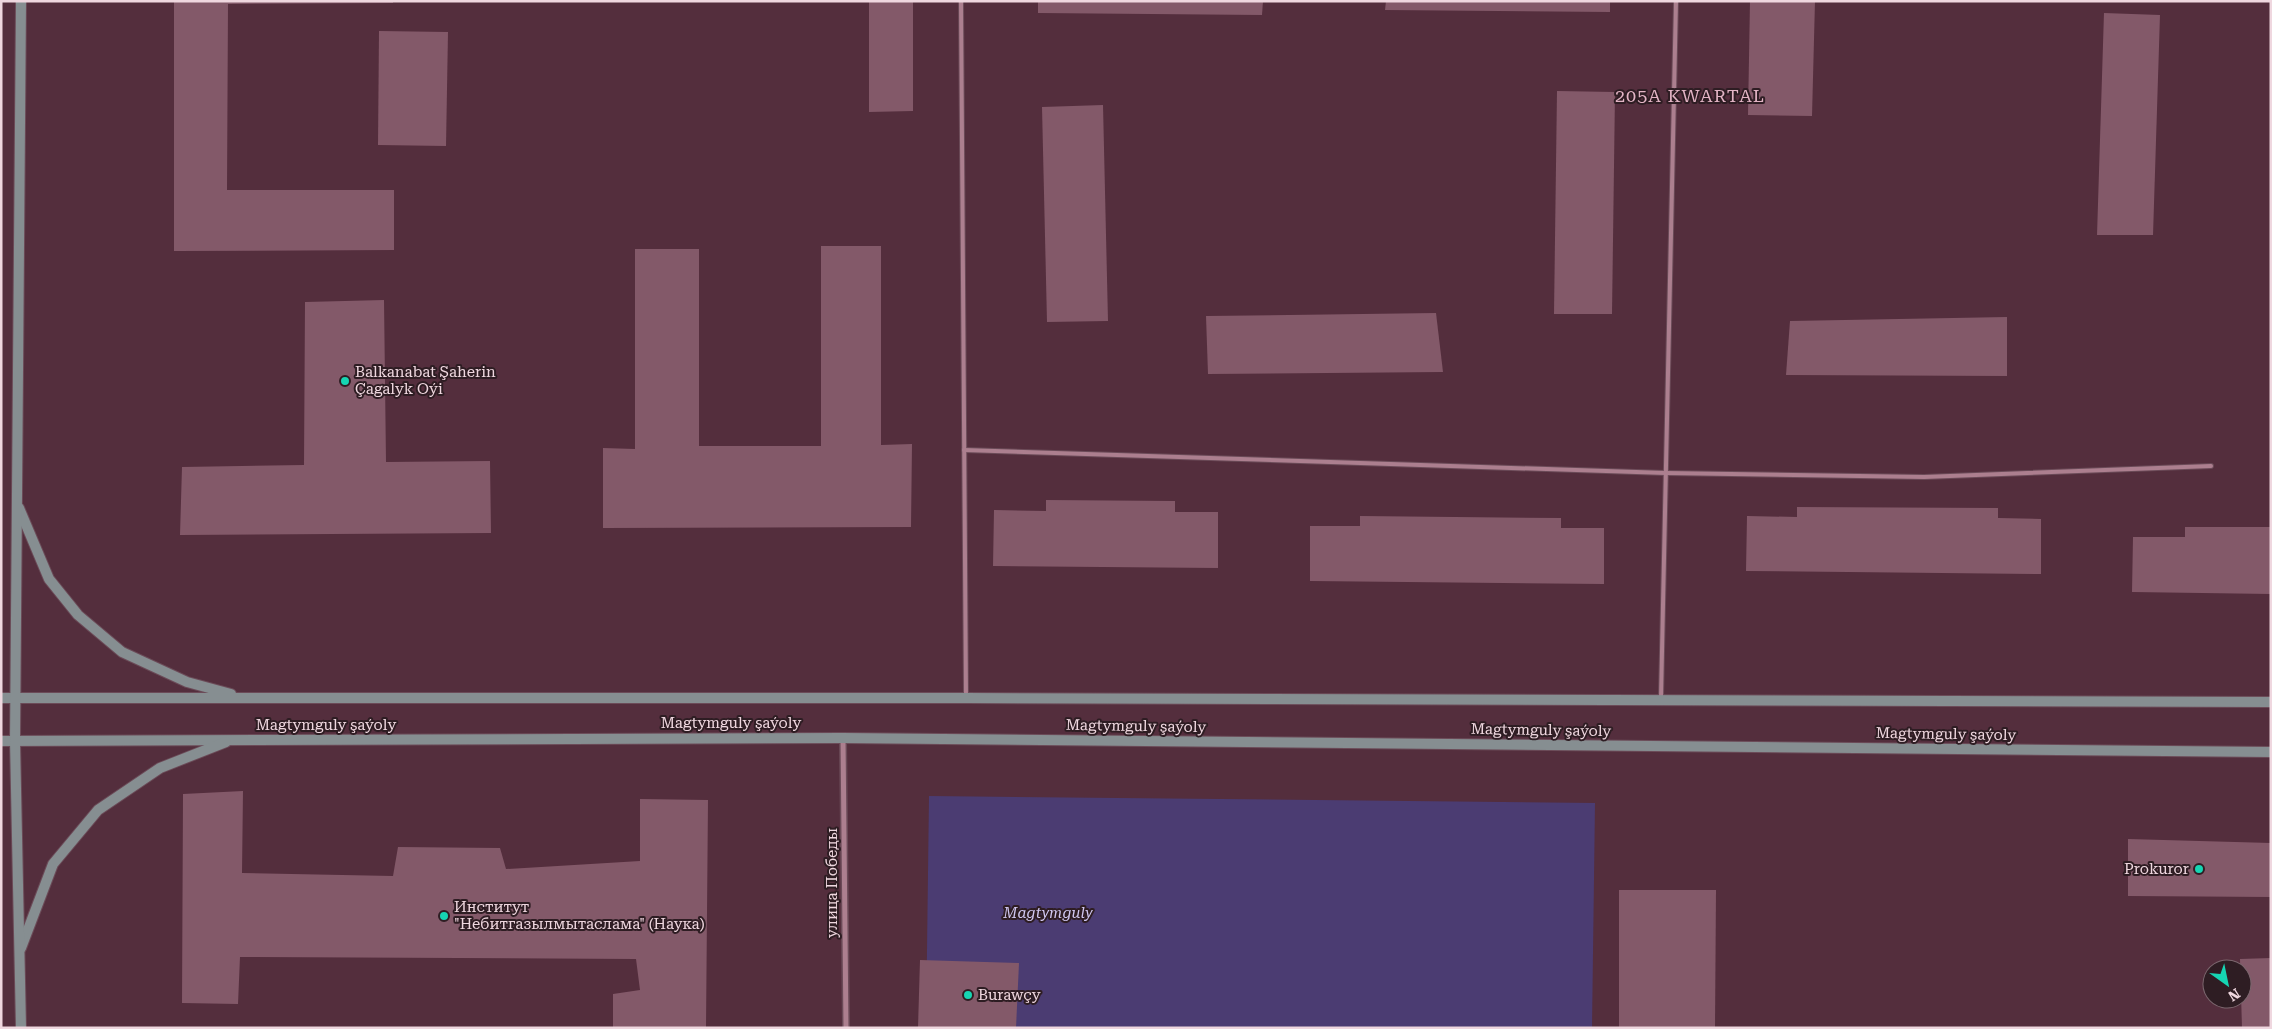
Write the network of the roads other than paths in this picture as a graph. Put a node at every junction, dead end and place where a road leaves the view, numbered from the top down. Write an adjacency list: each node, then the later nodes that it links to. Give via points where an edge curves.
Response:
1 (21, 1): 7 (street)
2 (961, 1): 4 (lane)
3 (1676, 1): 6 (lane)
4 (964, 450): 6 (lane); 11 (lane)
5 (2211, 466): 6 (lane, via 1924,477)
6 (1666, 474): 12 (lane)
7 (17, 504): 9 (street); 10 (street, via 49,578 78,616 122,652 187,682)
8 (1, 698): 9 (street, Magtymguly şaýoly)
9 (16, 698): 10 (street, Magtymguly şaýoly); 17 (street)
10 (244, 698): 11 (street, Magtymguly şaýoly)
11 (966, 698): 12 (street, Magtymguly şaýoly)
12 (1661, 700): 13 (street, Magtymguly şaýoly)
13 (2271, 702)
14 (843, 738): 15 (street, Magtymguly şaýoly); 18 (street, Magtymguly şaýoly); 21 (street, улица Победы)
15 (232, 740): 17 (street, Magtymguly şaýoly); 19 (street, via 160,768 98,810 53,864)
16 (1, 741): 17 (street, Magtymguly şaýoly)
17 (15, 741): 19 (street)
18 (2271, 752)
19 (19, 954): 20 (street)
20 (20, 1028)
21 (846, 1028)

